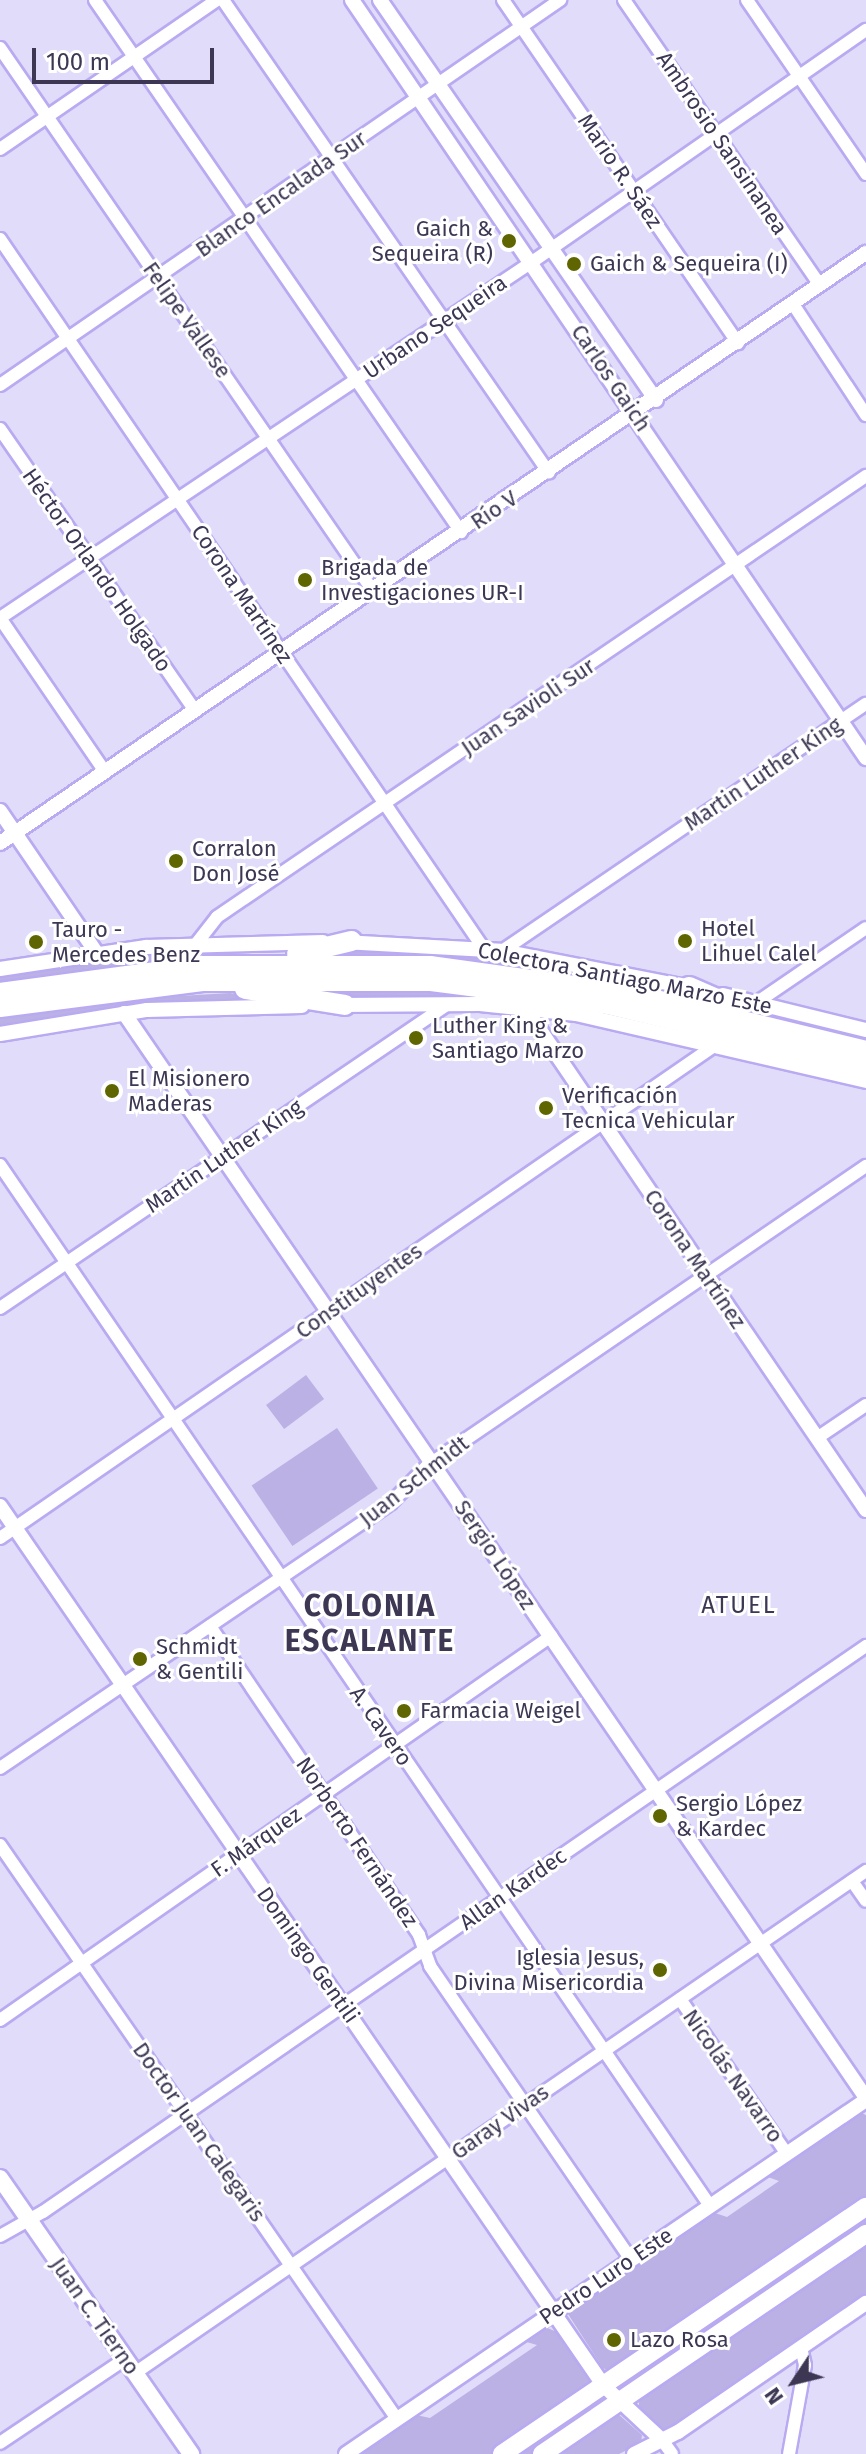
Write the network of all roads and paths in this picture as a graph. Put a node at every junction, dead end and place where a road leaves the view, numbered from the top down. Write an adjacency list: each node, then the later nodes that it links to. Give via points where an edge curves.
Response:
1 (95, 0): 13 (street)
2 (217, 0): 13 (street)
3 (223, 0): 20 (street)
4 (352, 0): 16 (street, Carlos Gaich)
5 (380, 0): 15 (street, Carlos Gaich)
6 (503, 0): 10 (street, Mario R. Sáez)
7 (560, 0): 10 (street, Blanco Encalada Sur)
8 (624, 0): 18 (street, Ambrosio Sansinanea)
9 (747, 0): 14 (street)
10 (521, 27): 15 (street, Blanco Encalada Sur); 22 (street, Mario R. Sáez)
11 (866, 30): 14 (street, Urbano Sequeira)
12 (0, 48): 17 (street, Felipe Vallese)
13 (134, 57): 17 (street); 23 (street)
14 (799, 76): 18 (street, Urbano Sequeira); 21 (street)
15 (439, 84): 16 (street, Blanco Encalada Sur); 25 (street, Carlos Gaich)
16 (419, 98): 20 (street, Blanco Encalada Sur); 27 (street, Carlos Gaich)
17 (47, 116): 19 (street); 28 (street, Felipe Vallese)
18 (716, 134): 22 (street, Urbano Sequeira); 29 (street, Ambrosio Sansinanea)
19 (0, 149)
20 (332, 158): 23 (street, Blanco Encalada Sur); 31 (street)
21 (866, 174)
22 (633, 190): 25 (street, Urbano Sequeira); 33 (street, Mario R. Sáez)
23 (245, 218): 28 (street, Blanco Encalada Sur); 34 (street)
24 (0, 239): 32 (street, Corona Martínez)
25 (551, 247): 27 (street, Urbano Sequeira); 36 (street, Carlos Gaich)
26 (866, 253): 29 (street, Río V)
27 (532, 262): 31 (street, Urbano Sequeira); 37 (street, Carlos Gaich)
28 (158, 279): 32 (street, Blanco Encalada Sur); 40 (street, Felipe Vallese)
29 (820, 285): 30 (street, Río V)
30 (793, 304): 33 (street, Río V); 38 (street)
31 (444, 321): 34 (street, Urbano Sequeira); 41 (street)
32 (68, 339): 35 (street, Blanco Encalada Sur); 43 (street, Corona Martínez)
33 (738, 343): 36 (street, Río V)
34 (356, 379): 40 (street, Urbano Sequeira); 44 (street)
35 (0, 385)
36 (656, 400): 37 (street, Río V)
37 (636, 414): 41 (street, Río V); 46 (street, Carlos Gaich)
38 (866, 415)
39 (0, 429): 45 (street, Héctor Orlando Holgado)
40 (268, 438): 43 (street, Urbano Sequeira); 47 (street, Felipe Vallese)
41 (549, 473): 44 (street, Río V)
42 (866, 476): 46 (street, Juan Savioli Sur)
43 (178, 499): 45 (street, Urbano Sequeira); 49 (street, Corona Martínez)
44 (461, 532): 47 (street, Río V)
45 (89, 558): 48 (street, Urbano Sequeira); 51 (street, Héctor Orlando Holgado)
46 (738, 565): 52 (street, Carlos Gaich); 55 (street, Juan Savioli Sur)
47 (373, 591): 49 (street, Río V)
48 (0, 618): 54 (street)
49 (282, 653): 51 (street, Río V); 55 (street, Corona Martínez)
50 (866, 704): 52 (street, Martin Luther King)
51 (195, 711): 54 (street, Río V)
52 (842, 721): 53 (street, Carlos Gaich); 63 (street, Martin Luther King)
53 (866, 758)
54 (105, 772): 57 (street, Río V)
55 (385, 804): 61 (street, Juan Savioli Sur, via 217,917); 62 (street, Corona Martínez)
56 (0, 811): 57 (street)
57 (15, 833): 58 (street, Río V); 64 (street)
58 (0, 843)
59 (866, 928): 70 (street)
60 (351, 941): 61 (street, Colectora Santiago Marzo Este); 62 (street, Colectora Santiago Marzo Este); 66 (highway, via 302,953 207,958)
61 (196, 944): 64 (street, Colectora Santiago Marzo Este)
62 (484, 949): 63 (street, Colectora Santiago Marzo Este)
63 (502, 951): 67 (street, Colectora Santiago Marzo Este)
64 (96, 952): 65 (street, Colectora Santiago Marzo Este)
65 (0, 969)
66 (167, 969): 69 (highway); 80 (highway, via 359,963 482,971 653,998)
67 (689, 987): 70 (street, Colectora Santiago Marzo Este); 78 (highway, via 734,1006)
68 (90, 992): 72 (highway, via 139,996 244,989); 73 (highway); 81 (highway, via 237,980 448,982 651,1013)
69 (0, 993)
70 (756, 1003): 76 (street, Colectora Santiago Marzo Este)
71 (448, 1004): 72 (street, Colectora Santiago Marzo Este); 74 (street, Colectora Santiago Marzo Este); 84 (street, Martin Luther King)
72 (345, 1005): 75 (street, Colectora Santiago Marzo Este)
73 (0, 1007)
74 (525, 1008): 79 (street, Colectora Santiago Marzo Este, via 595,1017); 83 (street, Corona Martínez)
75 (124, 1013): 77 (street, Colectora Santiago Marzo Este); 84 (street, Sergio López)
76 (866, 1030)
77 (0, 1034)
78 (866, 1042)
79 (717, 1044): 82 (street, Colectora Santiago Marzo Este); 83 (street, Constituyentes)
80 (866, 1051)
81 (866, 1066)
82 (866, 1081)
83 (603, 1123): 88 (street, Corona Martínez); 90 (street, Constituyentes)
84 (223, 1157): 87 (street, Martin Luther King); 90 (street, Sergio López)
85 (0, 1165): 87 (street, A. Cavero)
86 (866, 1166): 88 (street, Juan Schmidt)
87 (66, 1263): 89 (street, Martin Luther King); 92 (street, A. Cavero)
88 (706, 1275): 93 (street, Corona Martínez); 94 (street, Juan Schmidt)
89 (0, 1308)
90 (328, 1311): 92 (street, Constituyentes); 94 (street, Sergio López)
91 (866, 1405): 93 (street)
92 (172, 1419): 97 (street, Constituyentes); 99 (street, A. Cavero)
93 (817, 1438): 96 (street, Corona Martínez)
94 (432, 1463): 99 (street, Juan Schmidt, via 391,1503); 101 (street, Sergio López)
95 (0, 1506): 97 (street, Domingo Gentili)
96 (866, 1510)
97 (15, 1528): 98 (street, Constituyentes); 103 (street, Domingo Gentili)
98 (0, 1538)
99 (279, 1579): 100 (street, Juan Schmidt); 104 (street, A. Cavero)
100 (210, 1626): 103 (street, Juan Schmidt); 107 (street, Norberto Fernández)
101 (551, 1636): 104 (street, F. Márquez); 106 (street, Sergio López)
102 (866, 1646): 106 (street, Allan Kardec)
103 (123, 1685): 105 (street, Juan Schmidt); 109 (street, Domingo Gentili)
104 (394, 1746): 107 (street, F. Márquez); 112 (street, A. Cavero)
105 (0, 1768)
106 (656, 1791): 112 (street, Allan Kardec); 114 (street, Sergio López)
107 (324, 1794): 109 (street, F. Márquez); 115 (street, Norberto Fernández)
108 (0, 1845): 116 (street, Doctor Juan Calegaris)
109 (239, 1854): 116 (street, F. Márquez); 118 (street, Domingo Gentili)
110 (866, 1871): 111 (street, Garay Vivas)
111 (852, 1881): 113 (street); 114 (street, Garay Vivas)
112 (499, 1899): 115 (street, Allan Kardec); 120 (street, A. Cavero)
113 (866, 1901)
114 (761, 1943): 117 (street, Garay Vivas); 121 (street, Sergio López)
115 (424, 1950): 118 (street, Allan Kardec); 122 (street, Norberto Fernández)
116 (82, 1963): 119 (street, F. Márquez); 123 (street, Doctor Juan Calegaris)
117 (680, 1999): 120 (street, Garay Vivas); 124 (street, Nicolás Navarro)
118 (343, 2006): 123 (street, Allan Kardec); 125 (street, Domingo Gentili)
119 (0, 2020)
120 (604, 2051): 122 (street, Garay Vivas); 127 (street, A. Cavero)
121 (866, 2099): 124 (street, Pedro Luro Este)
122 (526, 2105): 125 (street, Garay Vivas); 132 (street, Norberto Fernández)
123 (186, 2114): 129 (street, Allan Kardec); 133 (street, Doctor Juan Calegaris)
124 (787, 2154): 127 (street, Pedro Luro Este)
125 (448, 2158): 133 (street, Garay Vivas); 135 (street, Domingo Gentili)
126 (0, 2178): 129 (main road, Juan C. Tierno)
127 (710, 2206): 132 (street, Pedro Luro Este)
128 (866, 2207): 139 (main road)
129 (29, 2220): 131 (street, Allan Kardec); 137 (main road, Juan C. Tierno)
130 (866, 2234): 140 (main road)
131 (0, 2236)
132 (631, 2260): 135 (street, Pedro Luro Este)
133 (291, 2266): 138 (street, Garay Vivas); 141 (street, Doctor Juan Calegaris)
134 (866, 2303): 136 (street)
135 (553, 2311): 139 (street, Domingo Gentili); 141 (street, Pedro Luro Este)
136 (801, 2348): 142 (street); 150 (street, via 805,2365)
137 (125, 2359): 138 (main road, Juan C. Tierno); 143 (street)
138 (135, 2373): 144 (main road, Juan C. Tierno)
139 (604, 2386): 140 (street, Domingo Gentili); 146 (main road)
140 (619, 2402): 142 (street, Domingo Gentili); 147 (main road)
141 (397, 2419): 145 (street, Pedro Luro Este)
142 (662, 2440): 148 (street); 149 (street)
143 (0, 2443)
144 (191, 2454)
145 (346, 2454)
146 (502, 2454)
147 (542, 2454)
148 (634, 2454)
149 (672, 2454)
150 (789, 2454)

